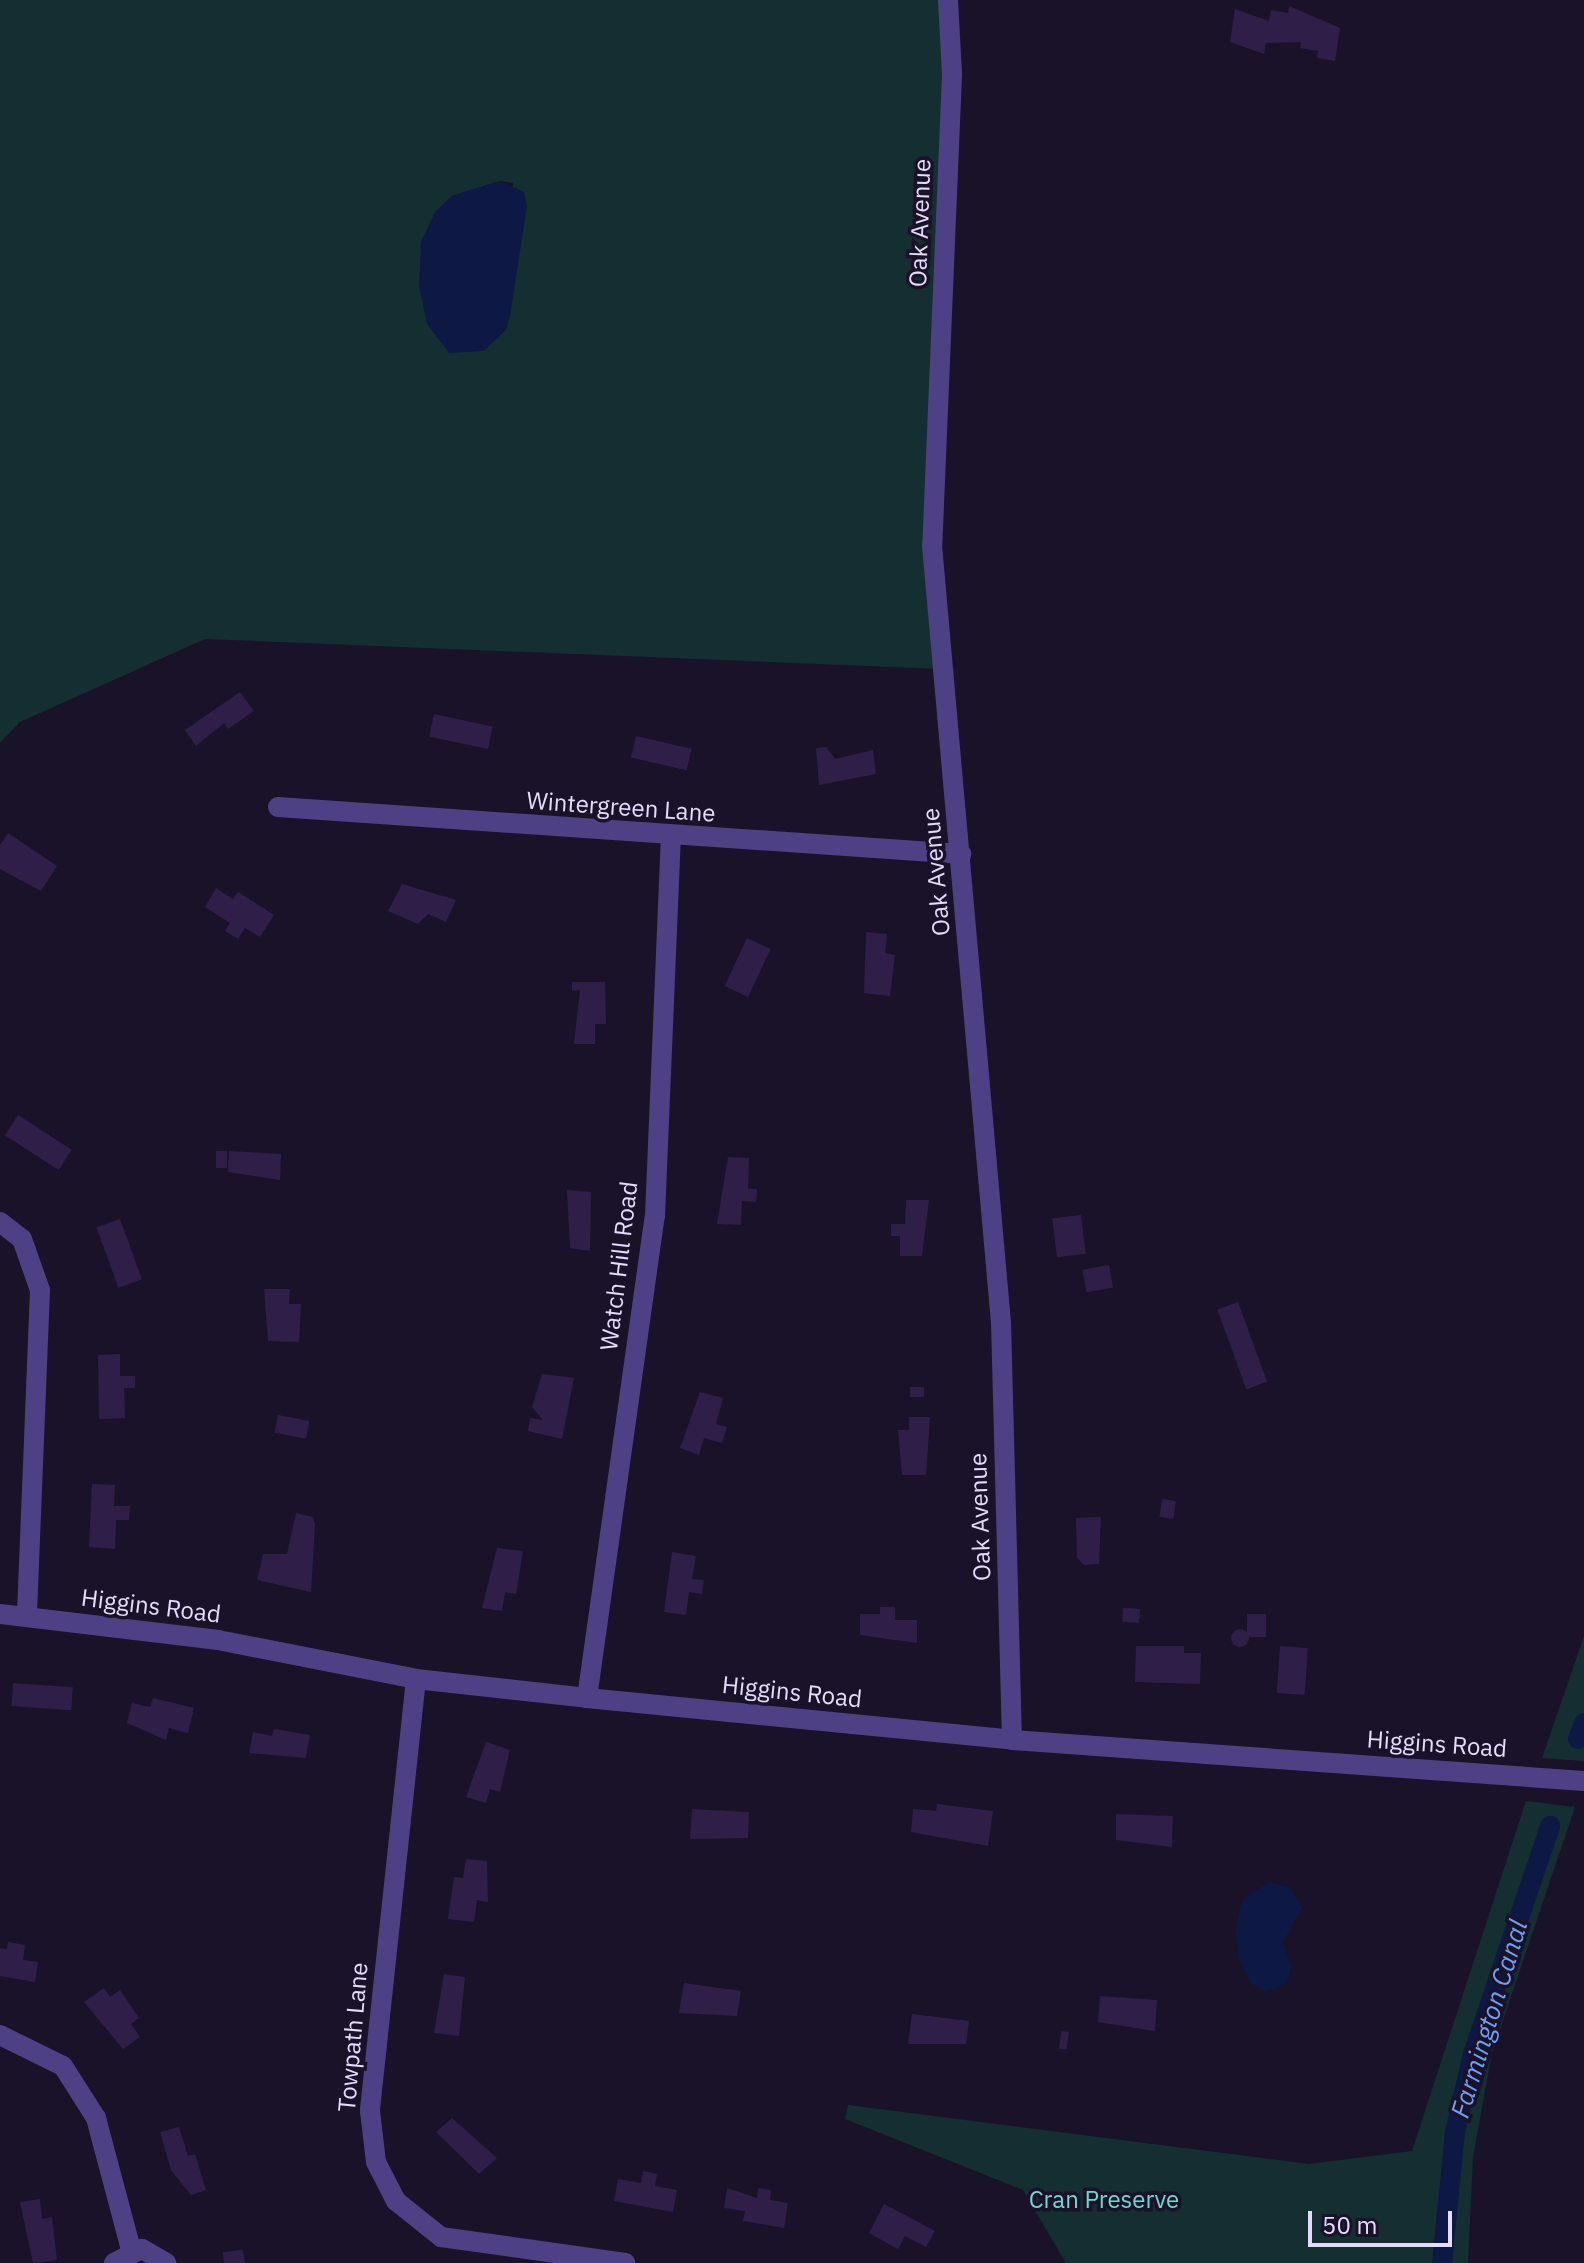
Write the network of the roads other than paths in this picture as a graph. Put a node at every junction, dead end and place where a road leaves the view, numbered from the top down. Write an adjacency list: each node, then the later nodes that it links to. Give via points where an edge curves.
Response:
1 (948, 0): 4 (street, Oak Avenue, via 952,75 932,545)
2 (278, 807): 3 (street, Wintergreen Lane)
3 (671, 837): 4 (street, Wintergreen Lane); 9 (street, Watch Hill Road, via 655,1216)
4 (961, 854): 10 (street, Oak Avenue, via 1001,1322)
5 (0, 1222): 7 (street, via 22,1239 40,1290)
6 (0, 1614): 7 (street, Higgins Road)
7 (27, 1617): 8 (street, Higgins Road, via 218,1640)
8 (416, 1679): 9 (street, Higgins Road); 15 (street, Towpath Lane, via 370,2111 376,2162 396,2201 441,2237)
9 (587, 1698): 10 (street, Higgins Road)
10 (1012, 1740): 11 (street, Higgins Road)
11 (1584, 1781)
12 (0, 2035): 13 (street, via 63,2066 96,2118)
13 (123, 2257): 14 (street, via 152,2251)
14 (166, 2263)
15 (625, 2263)

